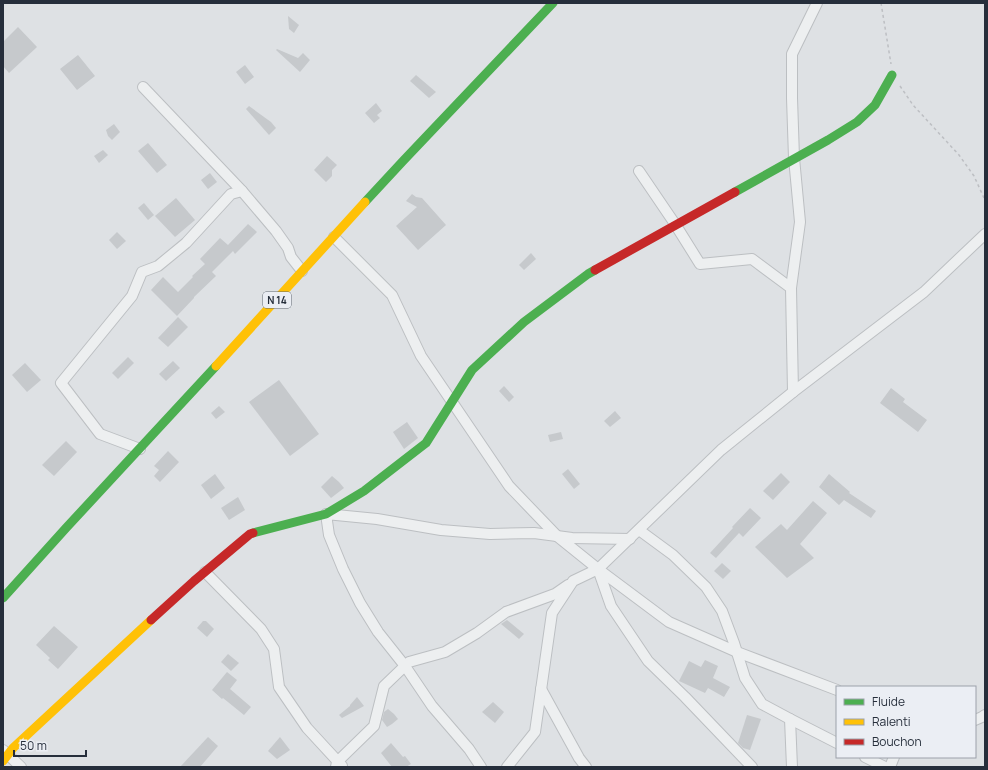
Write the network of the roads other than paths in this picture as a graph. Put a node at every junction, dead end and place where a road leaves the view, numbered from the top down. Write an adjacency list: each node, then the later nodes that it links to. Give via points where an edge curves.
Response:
1 (552, 3): 10 (street, N 14)
2 (817, 3): 5 (street, via 792,54)
3 (892, 75): 5 (street, via 875,105 857,122)
4 (143, 87): 7 (street)
5 (794, 158): 8 (street); 12 (street, via 800,222)
6 (639, 171): 8 (street)
7 (242, 191): 11 (street, via 276,231); 15 (street, via 231,194 186,243 158,266 142,272 132,296 61,383 100,434)
8 (675, 224): 12 (street, via 700,264 752,259); 14 (street, via 588,274 524,322 472,370)
9 (985, 234): 13 (street, via 924,292)
10 (334, 237): 11 (street, N 14); 14 (street, via 392,295 421,356)
11 (302, 271): 15 (street, N 14)
12 (791, 288): 13 (street)
13 (793, 392): 17 (street, via 721,450)
14 (452, 402): 16 (street, via 426,443 364,491); 18 (street, via 508,486)
15 (140, 448): 23 (street, N 14)
16 (326, 514): 18 (street, via 377,519 441,530); 21 (street, via 250,534); 25 (street, via 329,534 360,603 378,632)
17 (639, 530): 19 (street); 24 (street, via 673,555 706,587 722,612)
18 (557, 536): 19 (street); 20 (street)
19 (630, 538): 20 (street)
20 (598, 569): 22 (street); 24 (street, via 669,622); 39 (street, via 611,606 648,660)
21 (205, 572): 32 (street); 34 (street, via 261,629 274,649 278,687 307,728)
22 (573, 581): 25 (street, via 554,594 506,612 446,652 409,662); 26 (street, via 552,613)
23 (3, 598)
24 (737, 652): 27 (street); 29 (street, via 745,678 762,704)
25 (405, 666): 34 (street, via 384,686 374,726); 36 (street, via 432,706)
26 (541, 689): 37 (street, via 535,732); 38 (street)
27 (836, 690)
28 (985, 715): 30 (street)
29 (790, 719): 31 (street); 40 (street)
30 (976, 720)
31 (836, 742)
32 (5, 755): 35 (street)
33 (867, 758): 41 (street)
34 (339, 765)
35 (21, 767)
36 (482, 767)
37 (507, 767)
38 (586, 767)
39 (752, 767)
40 (792, 767)
41 (885, 767)

